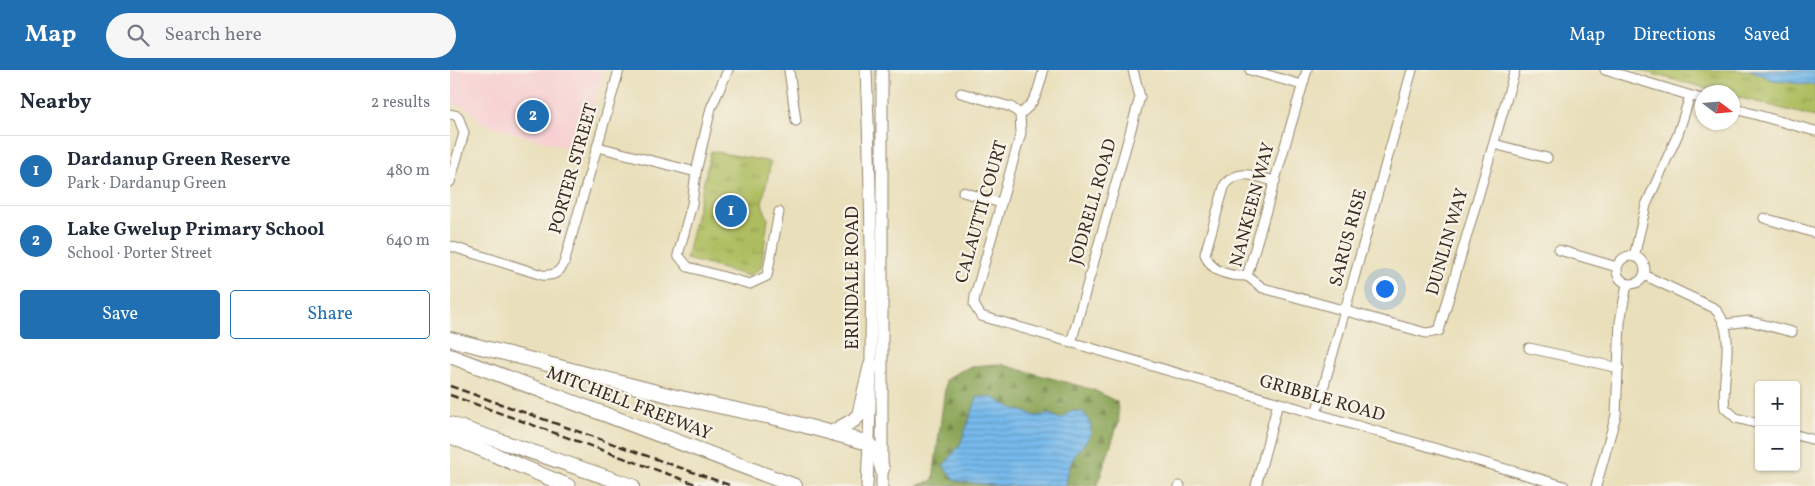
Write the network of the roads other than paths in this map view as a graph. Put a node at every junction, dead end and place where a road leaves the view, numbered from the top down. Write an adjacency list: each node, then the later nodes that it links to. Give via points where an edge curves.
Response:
1 (619, 70): 23 (street, PORTER STREET)
2 (728, 70): 25 (street, via 711,108)
3 (789, 70): 20 (street)
4 (866, 70): 47 (main road, ERINDALE ROAD)
5 (882, 70): 58 (main road, ERINDALE ROAD)
6 (1133, 70): 44 (street, JODRELL ROAD, via 1140,97)
7 (1250, 70): 13 (street)
8 (1307, 70): 13 (street, NANKEEN WAY)
9 (1412, 70): 40 (street, SARUS RISE)
10 (1515, 70): 22 (street, DUNLIN WAY)
11 (1606, 70): 15 (street)
12 (1043, 72): 19 (street, via 1034,101)
13 (1302, 85): 26 (street, NANKEEN WAY)
14 (961, 93): 19 (street, via 1011,107)
15 (1690, 96): 16 (street); 35 (street, via 1675,142 1646,205)
16 (1695, 97)
17 (1740, 110): 21 (street)
18 (450, 114): 27 (street, via 458,116 464,133)
19 (1020, 114): 29 (street, CALAUTTI COURT, via 1021,133)
20 (796, 121)
21 (1815, 131)
22 (1494, 144): 24 (street); 40 (street, DUNLIN WAY, via 1439,331 1426,333)
23 (598, 147): 25 (street); 33 (street, PORTER STREET, via 564,263 555,274 542,275)
24 (1547, 158)
25 (696, 172): 30 (street, via 692,204 678,255 688,267 750,284 767,276)
26 (1275, 181): 38 (street, NANKEEN WAY); 38 (street, via 1243,173 1232,176 1225,184 1205,254 1208,264 1216,271)
27 (450, 182)
28 (963, 192): 29 (street)
29 (1001, 203): 44 (street, CALAUTTI COURT, via 975,296 976,309 986,319)
30 (779, 212)
31 (1764, 218): 32 (street)
32 (1815, 234)
33 (450, 246)
34 (1559, 250): 36 (street)
35 (1634, 257): 36 (street, via 1624,258); 37 (street, via 1642,262)
36 (1618, 267): 39 (street, via 1620,279)
37 (1644, 275): 39 (street, via 1637,283); 41 (street, via 1714,308)
38 (1248, 276): 40 (street, NANKEEN WAY, via 1263,288)
39 (1628, 284): 48 (street, via 1620,322)
40 (1346, 312): 50 (street, SARUS RISE)
41 (1726, 324): 42 (street, via 1749,320); 51 (street, via 1725,408 1736,418)
42 (1792, 332)
43 (450, 339): 53 (highway, via 676,397)
44 (1071, 343): 49 (street, GRIBBLE ROAD)
45 (1529, 348): 48 (street)
46 (450, 356): 61 (highway, MITCHELL FREEWAY)
47 (871, 366): 53 (highway, via 859,415); 57 (main road, ERINDALE ROAD)
48 (1619, 368): 66 (street, via 1616,416)
49 (1278, 403): 50 (street, GRIBBLE ROAD); 64 (street)
50 (1316, 414): 65 (street, GRIBBLE ROAD)
51 (1755, 423)
52 (450, 424): 60 (highway)
53 (831, 432): 57 (highway)
54 (450, 436): 59 (highway)
55 (1800, 436): 56 (street)
56 (1815, 440)
57 (869, 444): 58 (highway, via 878,452); 62 (main road, ERINDALE ROAD)
58 (882, 469): 63 (main road, ERINDALE ROAD)
59 (568, 486)
60 (632, 486)
61 (795, 486)
62 (866, 486)
63 (882, 486)
64 (1256, 486)
65 (1564, 486)
66 (1596, 486)

